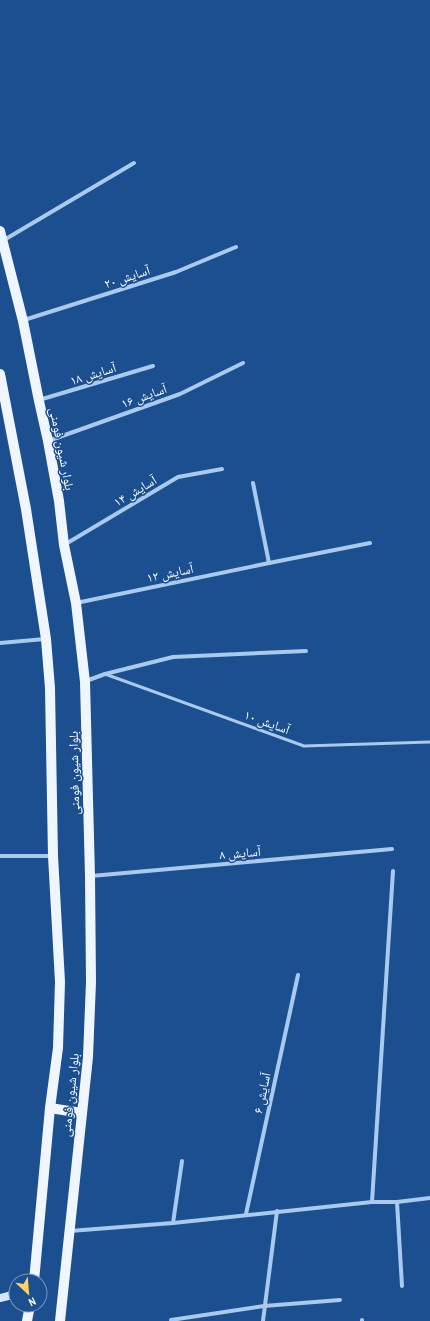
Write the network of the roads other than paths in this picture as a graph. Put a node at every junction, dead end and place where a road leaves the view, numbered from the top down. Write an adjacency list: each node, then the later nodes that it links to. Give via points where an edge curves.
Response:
1 (134, 163): 2 (street)
2 (2, 236): 4 (main road, بلوار شیون فومنی)
3 (236, 247): 4 (street, آسایش ۲۰, via 176,272)
4 (23, 320): 8 (main road, بلوار شیون فومنی)
5 (243, 363): 9 (street, آسایش ۱۶, via 180,394)
6 (154, 366): 8 (street, آسایش ۱۸)
7 (0, 374): 16 (main road, بلوار شیون فومنی, via 26,509)
8 (39, 401): 9 (main road, بلوار شیون فومنی)
9 (48, 441): 13 (main road, بلوار شیون فومنی)
10 (222, 469): 13 (street, آسایش ۱۴, via 178,477)
11 (253, 483): 14 (street)
12 (370, 543): 14 (street, آسایش ۱۲)
13 (64, 545): 15 (main road, بلوار شیون فومنی)
14 (269, 563): 15 (street, آسایش ۱۲)
15 (76, 603): 20 (main road, بلوار شیون فومنی)
16 (46, 639): 17 (street); 24 (main road, بلوار شیون فومنی, via 50,688)
17 (0, 643)
18 (306, 651): 19 (street, via 173,657)
19 (105, 674): 20 (street); 21 (lane, آسایش ‍۱۰, via 304,746)
20 (85, 682): 26 (main road, بلوار شیون فومنی)
21 (430, 742)
22 (392, 850): 26 (street, آسایش ۸)
23 (0, 856): 24 (street)
24 (53, 856): 28 (main road, بلوار شیون فومنی, via 60,982 58,1048)
25 (393, 870): 32 (street)
26 (90, 876): 29 (main road, بلوار شیون فومنی, via 91,982 88,1057)
27 (298, 975): 35 (street, آسایش ۶)
28 (50, 1108): 29 (main road); 38 (main road, بلوار شیون فومنی)
29 (82, 1113): 37 (main road, بلوار شیون فومنی)
30 (182, 1161): 36 (street)
31 (430, 1198): 33 (street)
32 (372, 1202): 33 (street); 34 (street)
33 (397, 1202): 39 (street)
34 (277, 1211): 35 (street); 41 (street)
35 (246, 1214): 36 (street)
36 (173, 1223): 37 (street)
37 (69, 1231): 43 (main road, بلوار شیون فومنی)
38 (35, 1273)
39 (402, 1286)
40 (340, 1300): 41 (street)
41 (264, 1306): 42 (street); 44 (street)
42 (171, 1320)
43 (60, 1321)
44 (263, 1321)

